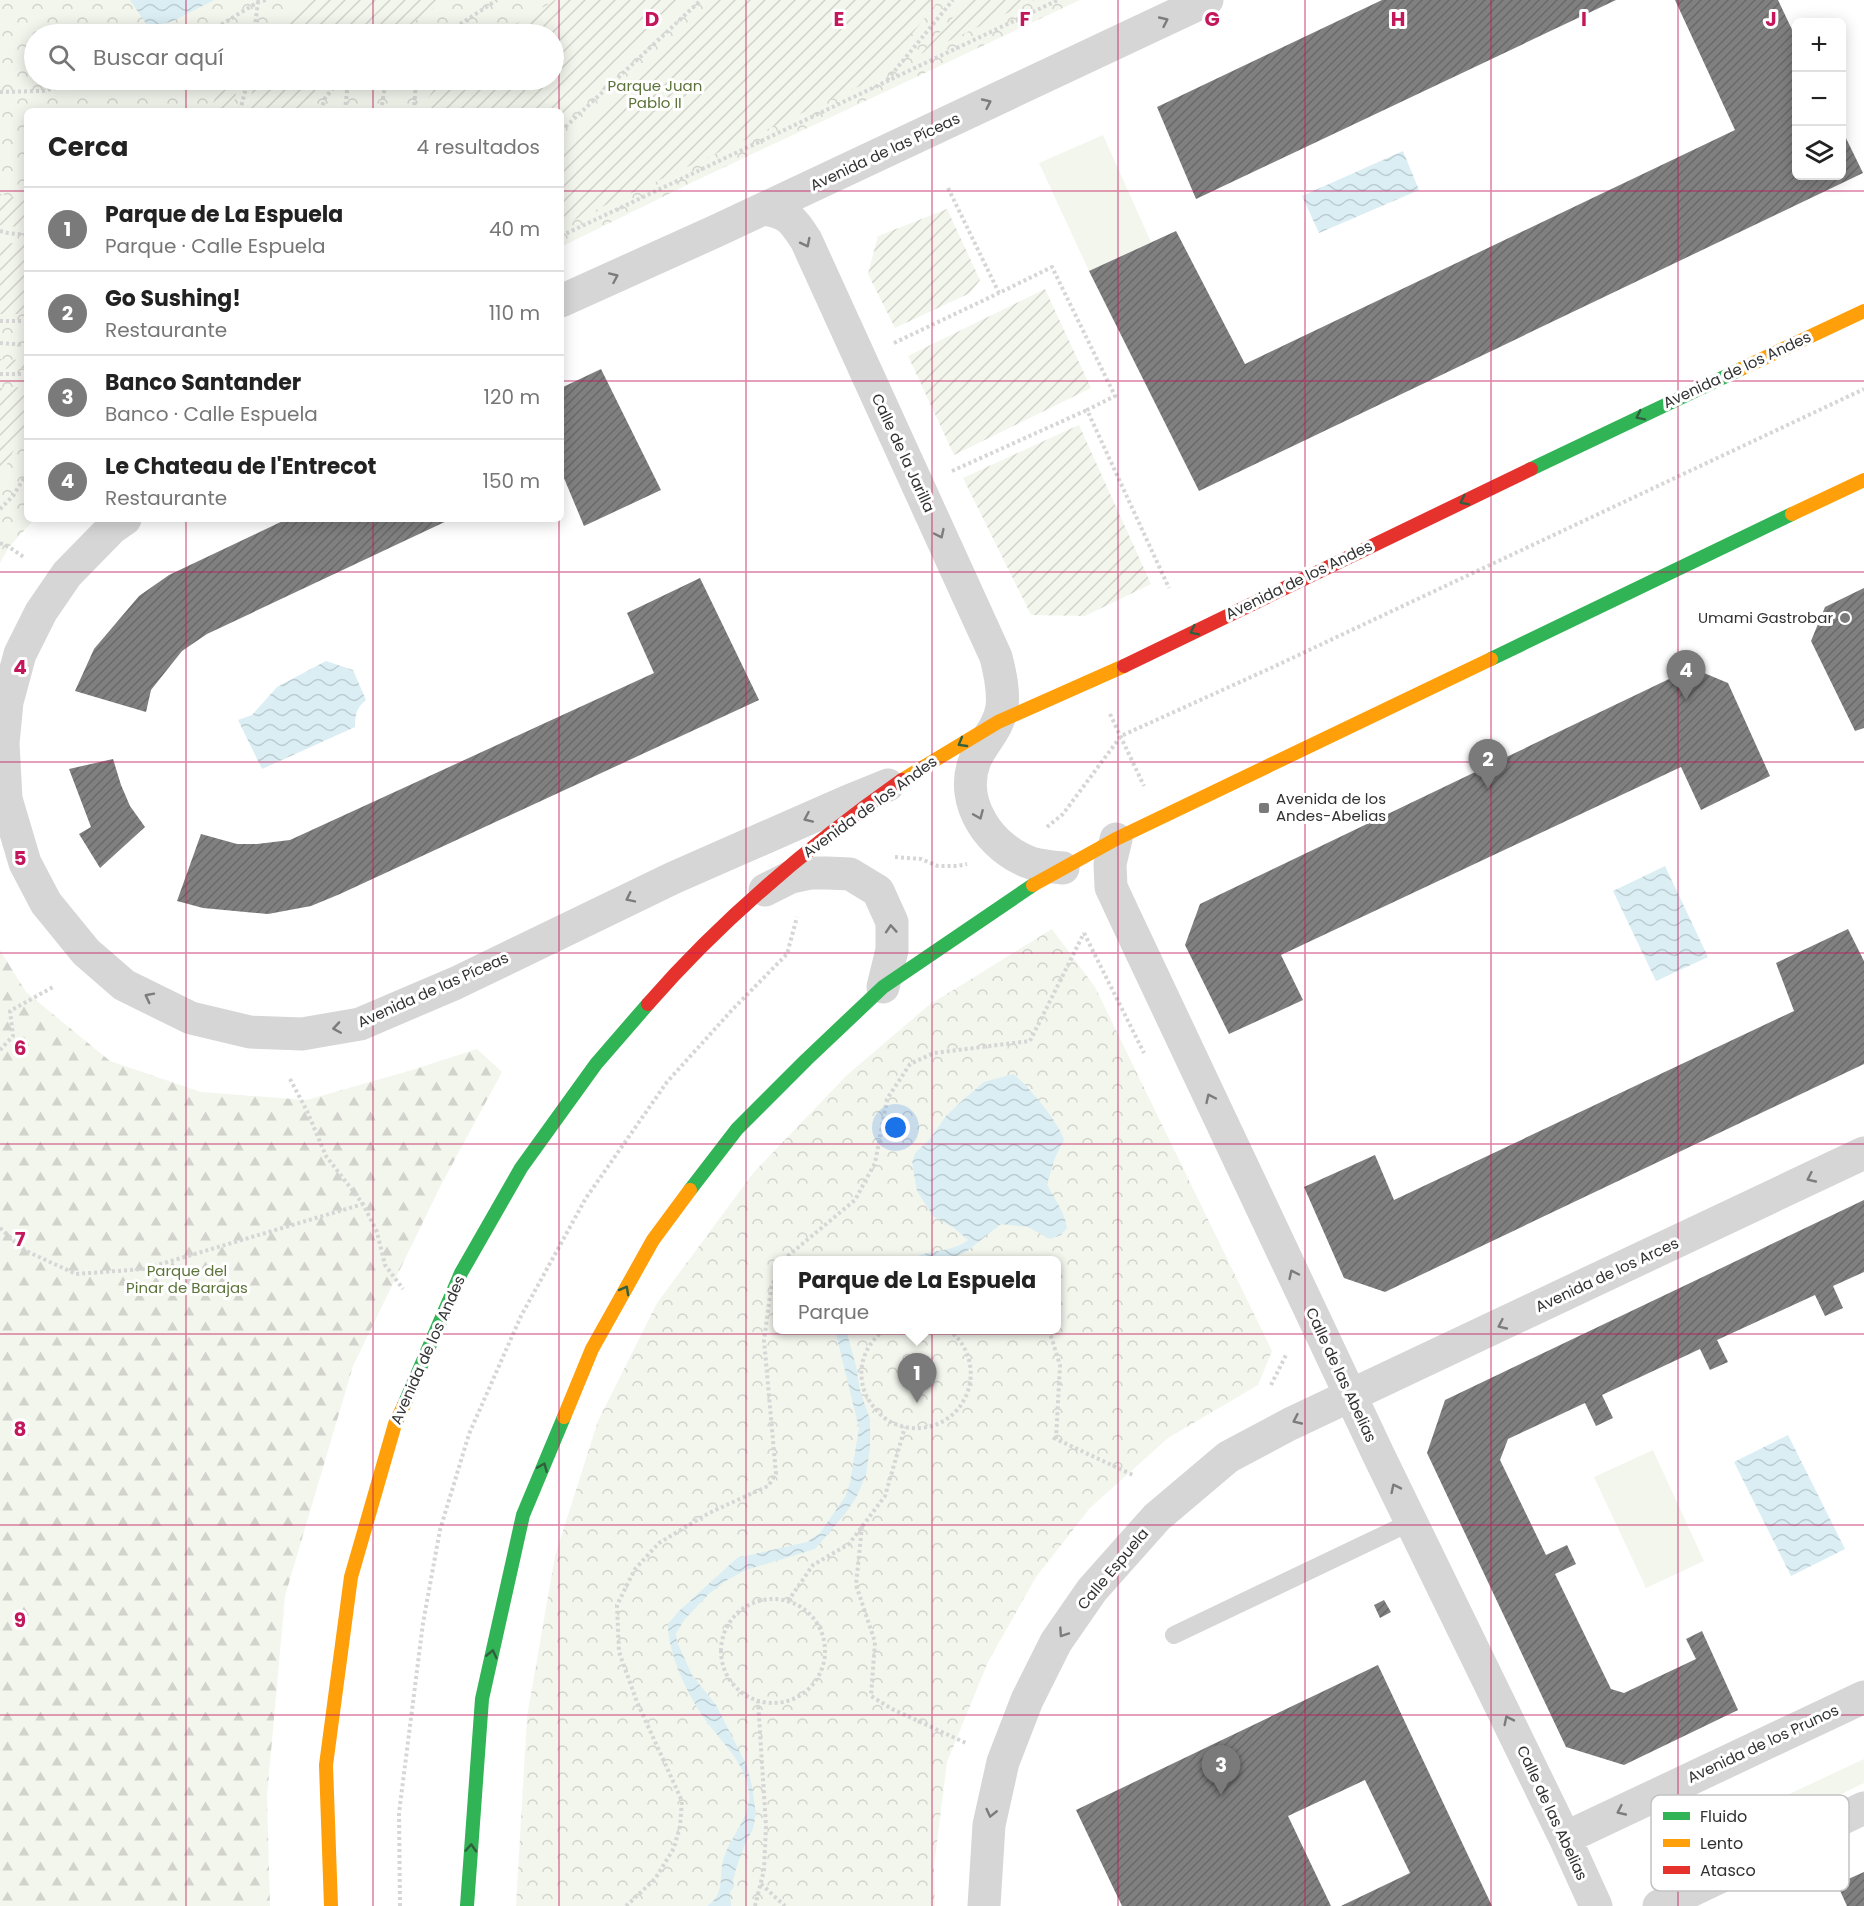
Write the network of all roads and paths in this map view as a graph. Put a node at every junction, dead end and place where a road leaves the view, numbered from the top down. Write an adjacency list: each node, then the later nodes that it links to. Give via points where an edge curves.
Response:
1 (266, 0): 7 (path)
2 (497, 0): 10 (path)
3 (701, 0): 24 (path)
4 (953, 0): 11 (path)
5 (1058, 0): 11 (path)
6 (1207, 0): 26 (street, Avenida de las Píceas, one-way to 6)
7 (259, 1): 8 (path); 9 (path)
8 (222, 24)
9 (256, 24)
10 (460, 24)
11 (885, 83): 29 (path)
12 (47, 90): 18 (path)
13 (245, 90): 19 (path)
14 (332, 90): 20 (path)
15 (347, 90): 21 (path)
16 (384, 90): 22 (path)
17 (415, 90): 23 (path)
18 (0, 92)
19 (241, 108)
20 (322, 108)
21 (345, 108)
22 (381, 108)
23 (414, 108)
24 (564, 128)
25 (948, 188): 30 (path)
26 (763, 209): 31 (street, Avenida de las Píceas, one-way to 26); 51 (street, Calle de la Jarilla, one-way to 51, via 780,212 792,220 806,240 996,657 1002,681)
27 (0, 231): 28 (path)
28 (24, 234)
29 (564, 235)
30 (999, 293): 37 (path); 41 (path, via 1052,267 1115,396)
31 (564, 300)
32 (1864, 311): 51 (main road, Avenida de los Andes, one-way to 51, via 1095,680)
33 (0, 321): 34 (path)
34 (24, 321)
35 (0, 343): 36 (path)
36 (24, 345)
37 (891, 345)
38 (0, 374): 39 (path)
39 (24, 374)
40 (1864, 389): 52 (path)
41 (1087, 410): 42 (path); 49 (path)
42 (952, 471)
43 (24, 478): 45 (path)
44 (1864, 480): 56 (main road)
45 (0, 509)
46 (121, 522): 53 (street, Avenida de las Píceas, one-way to 46, via 874,789 672,878 360,1024 302,1034 250,1032 191,1018 124,985 86,952 46,903 25,863 6,800 3,743 7,702 20,654 41,612 67,574)
47 (0, 543): 48 (path)
48 (25, 558)
49 (1169, 588)
50 (1106, 705): 52 (path)
51 (998, 722): 53 (main road, Avenida de los Andes, one-way to 53); 59 (street, one-way to 59, via 975,762 971,794 977,813 1004,849 1031,863)
52 (1121, 736): 54 (path); 55 (path, via 1063,814)
53 (901, 781): 60 (main road, Avenida de los Andes, via 816,844)
54 (1148, 795)
55 (1038, 831)
56 (1116, 839): 59 (main road); 75 (street, Calle de las Abelias, one-way to 56, via 1111,887 1110,864)
57 (892, 857): 58 (path, via 921,859 938,866)
58 (974, 862)
59 (1063, 868): 63 (main road)
60 (760, 892): 63 (street, Avenida de los Andes, one-way to 60, via 892,950 892,922 878,891 850,874 810,873 791,877); 92 (main road, Avenida de los Andes, via 676,972 596,1064 521,1168 461,1274 395,1424 351,1577 326,1765)
61 (1084, 933): 69 (path, via 1030,1041 934,1053 910,1064 887,1099 875,1164 855,1200)
62 (53, 987): 64 (path, via 10,1011 13,1036)
63 (883, 987): 93 (main road, one-way to 63, via 482,1699 523,1515 592,1349 653,1240 737,1129)
64 (0, 1050)
65 (290, 1079): 67 (path, via 326,1156)
66 (1864, 1153): 75 (street, Avenida de los Arces, one-way to 75)
67 (363, 1204): 68 (path, via 144,1269 76,1274 24,1250); 71 (path, via 377,1232 385,1264)
68 (0, 1228)
69 (788, 1256)
70 (773, 1283): 94 (path, via 764,1340 776,1474 768,1486 708,1513 659,1542 635,1569 617,1605 619,1652 636,1702 682,1801 674,1848 655,1879)
71 (403, 1289)
72 (878, 1334): 76 (path, via 864,1353 863,1391 887,1420)
73 (955, 1334): 76 (path, via 967,1351 971,1367 964,1400 939,1424)
74 (1051, 1334): 77 (path, via 1060,1365 1056,1439)
75 (1351, 1396): 78 (street, Calle de las Abelias, one-way to 75); 97 (street, Calle Espuela, one-way to 97, via 1228,1457 1157,1517 1092,1590 1056,1642 1027,1700 1003,1762 989,1825)
76 (905, 1427): 79 (path, via 885,1496)
77 (1135, 1476)
78 (1411, 1522): 81 (lane); 89 (street, Calle de las Abelias, one-way to 78)
79 (862, 1526): 80 (path, via 849,1544 813,1565); 84 (path, via 856,1585 875,1642 871,1696)
80 (788, 1600): 83 (path, via 817,1622 824,1639 825,1657 820,1674 809,1689 794,1699); 83 (path, via 755,1600 729,1620 722,1635 720,1652 730,1683)
81 (1174, 1635)
82 (1864, 1697): 85 (street, Avenida de los Prunos, one-way to 85)
83 (758, 1701): 90 (path, via 766,1826)
84 (966, 1743)
85 (1656, 1795)
86 (1651, 1797): 89 (street, Avenida de los Prunos, one-way to 89)
87 (1864, 1808): 88 (street)
88 (1849, 1815)
89 (1565, 1838): 98 (street, Calle de las Abelias)
90 (761, 1883): 95 (path); 96 (path)
91 (1690, 1891): 99 (street)
92 (331, 1906)
93 (467, 1906)
94 (626, 1906)
95 (755, 1906)
96 (785, 1906)
97 (984, 1906)
98 (1596, 1906)
99 (1659, 1906)

